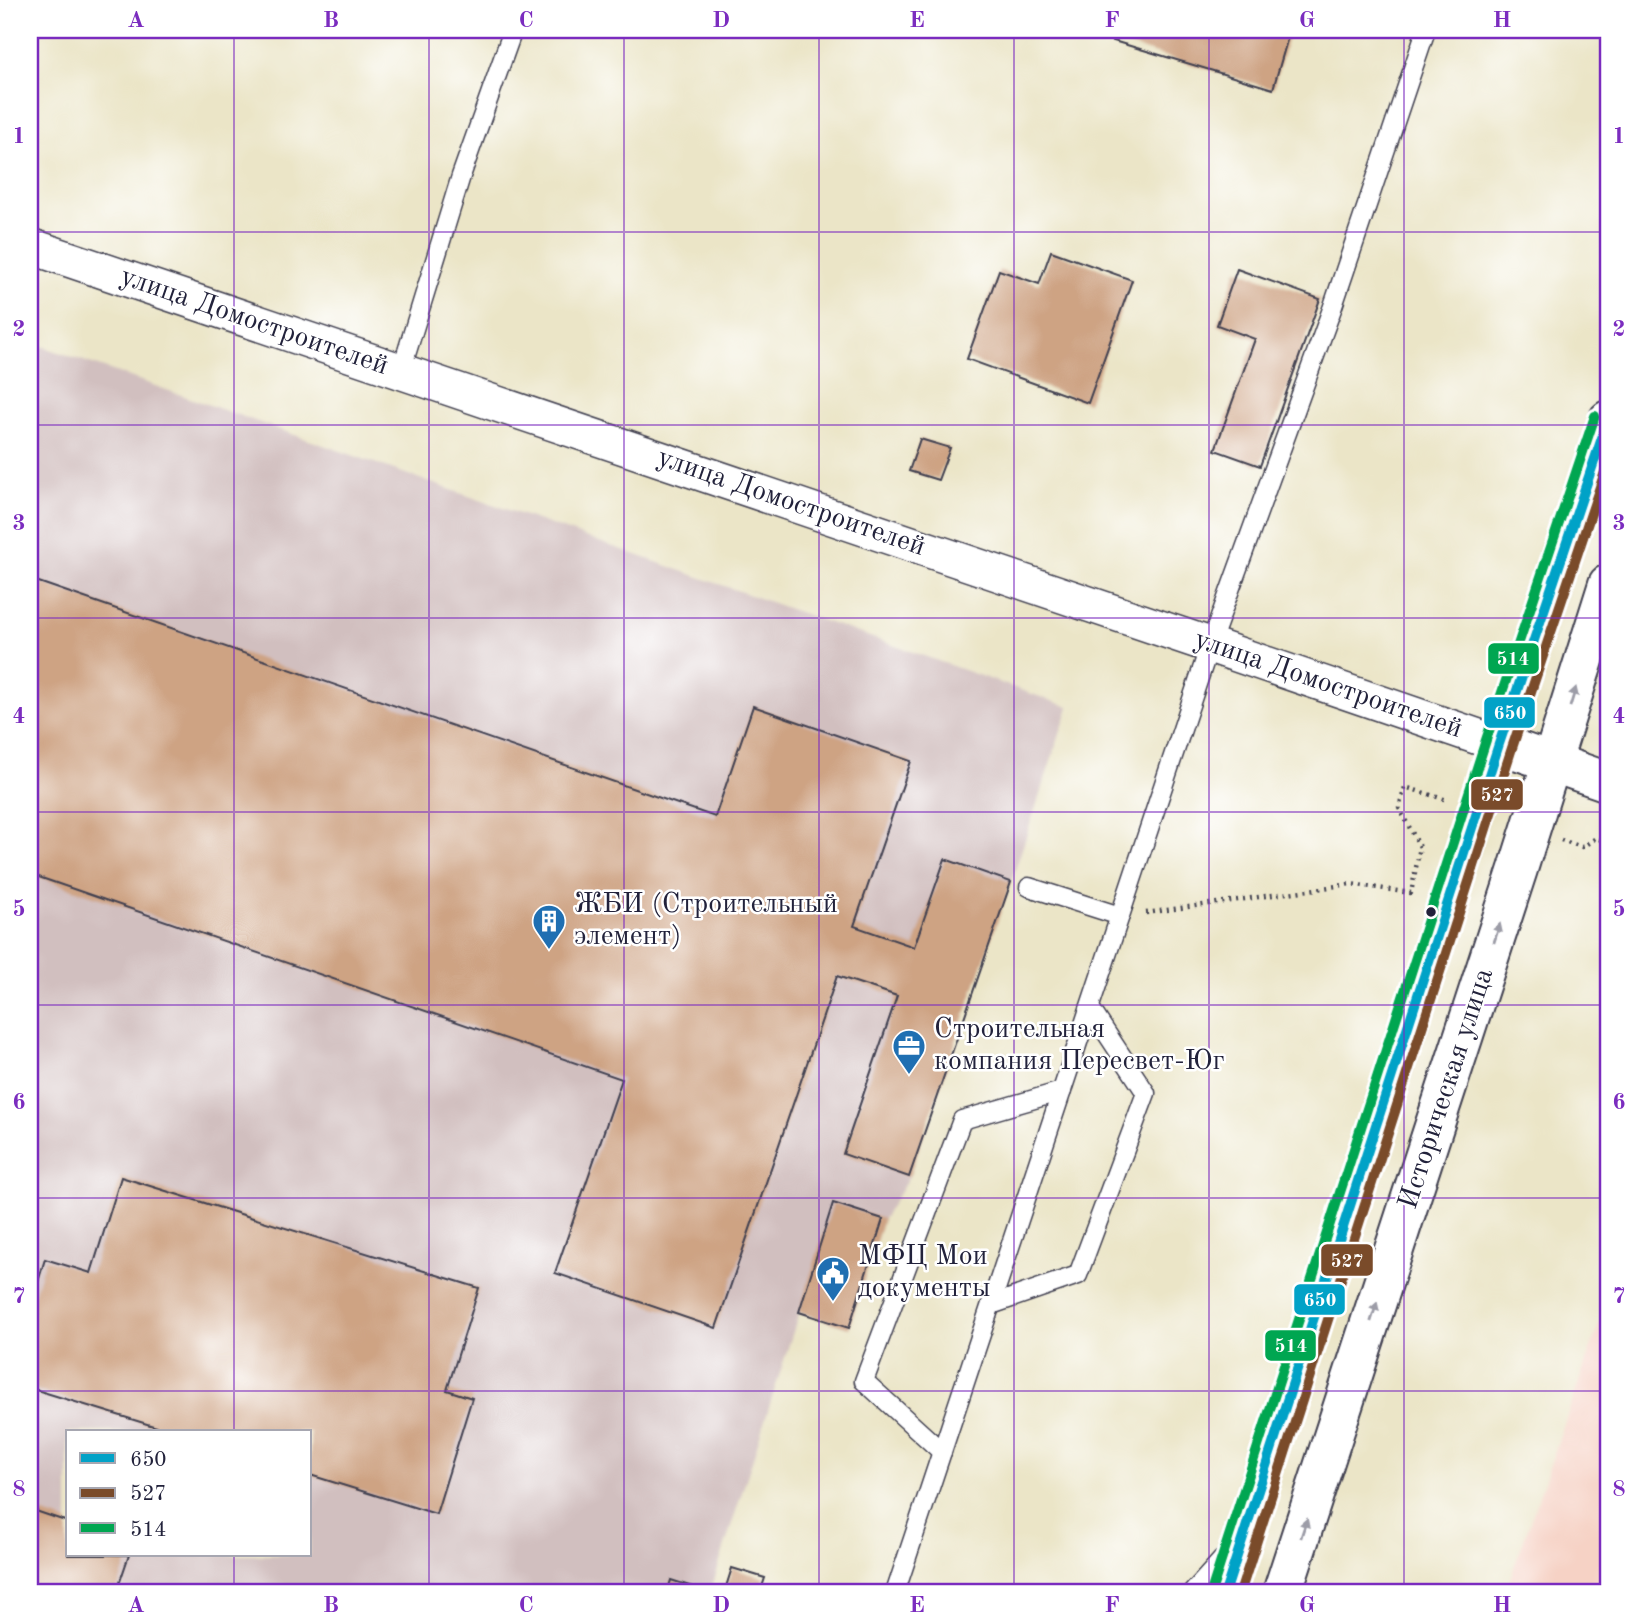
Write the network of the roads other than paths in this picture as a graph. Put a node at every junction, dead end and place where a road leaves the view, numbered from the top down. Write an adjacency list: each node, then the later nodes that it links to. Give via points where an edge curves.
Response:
1 (513, 30): 4 (lane, via 461,176)
2 (1426, 30): 7 (lane, via 1332,309)
3 (30, 246): 4 (street, улица Домостроителей)
4 (401, 371): 7 (street, улица Домостроителей)
5 (1608, 419): 8 (main road, Историческая улица)
6 (1608, 583): 9 (main road, Историческая улица, one-way to 6)
7 (1210, 645): 8 (street, улица Домостроителей); 12 (lane)
8 (1499, 744): 9 (main road, улица Домостроителей); 17 (main road, Историческая улица)
9 (1552, 762): 10 (main road, улица Домостроителей); 21 (main road, Историческая улица, one-way to 9)
10 (1608, 782)
11 (1030, 887): 12 (lane)
12 (1120, 916): 13 (lane)
13 (1090, 1008): 14 (lane); 15 (lane, via 1146,1093 1078,1275)
14 (1062, 1091): 15 (lane); 16 (lane, via 962,1120 863,1381)
15 (991, 1306): 16 (lane)
16 (942, 1452): 18 (lane)
17 (1245, 1533): 19 (lane); 20 (main road, Историческая улица)
18 (895, 1593)
19 (1192, 1593)
20 (1225, 1593)
21 (1282, 1593)

